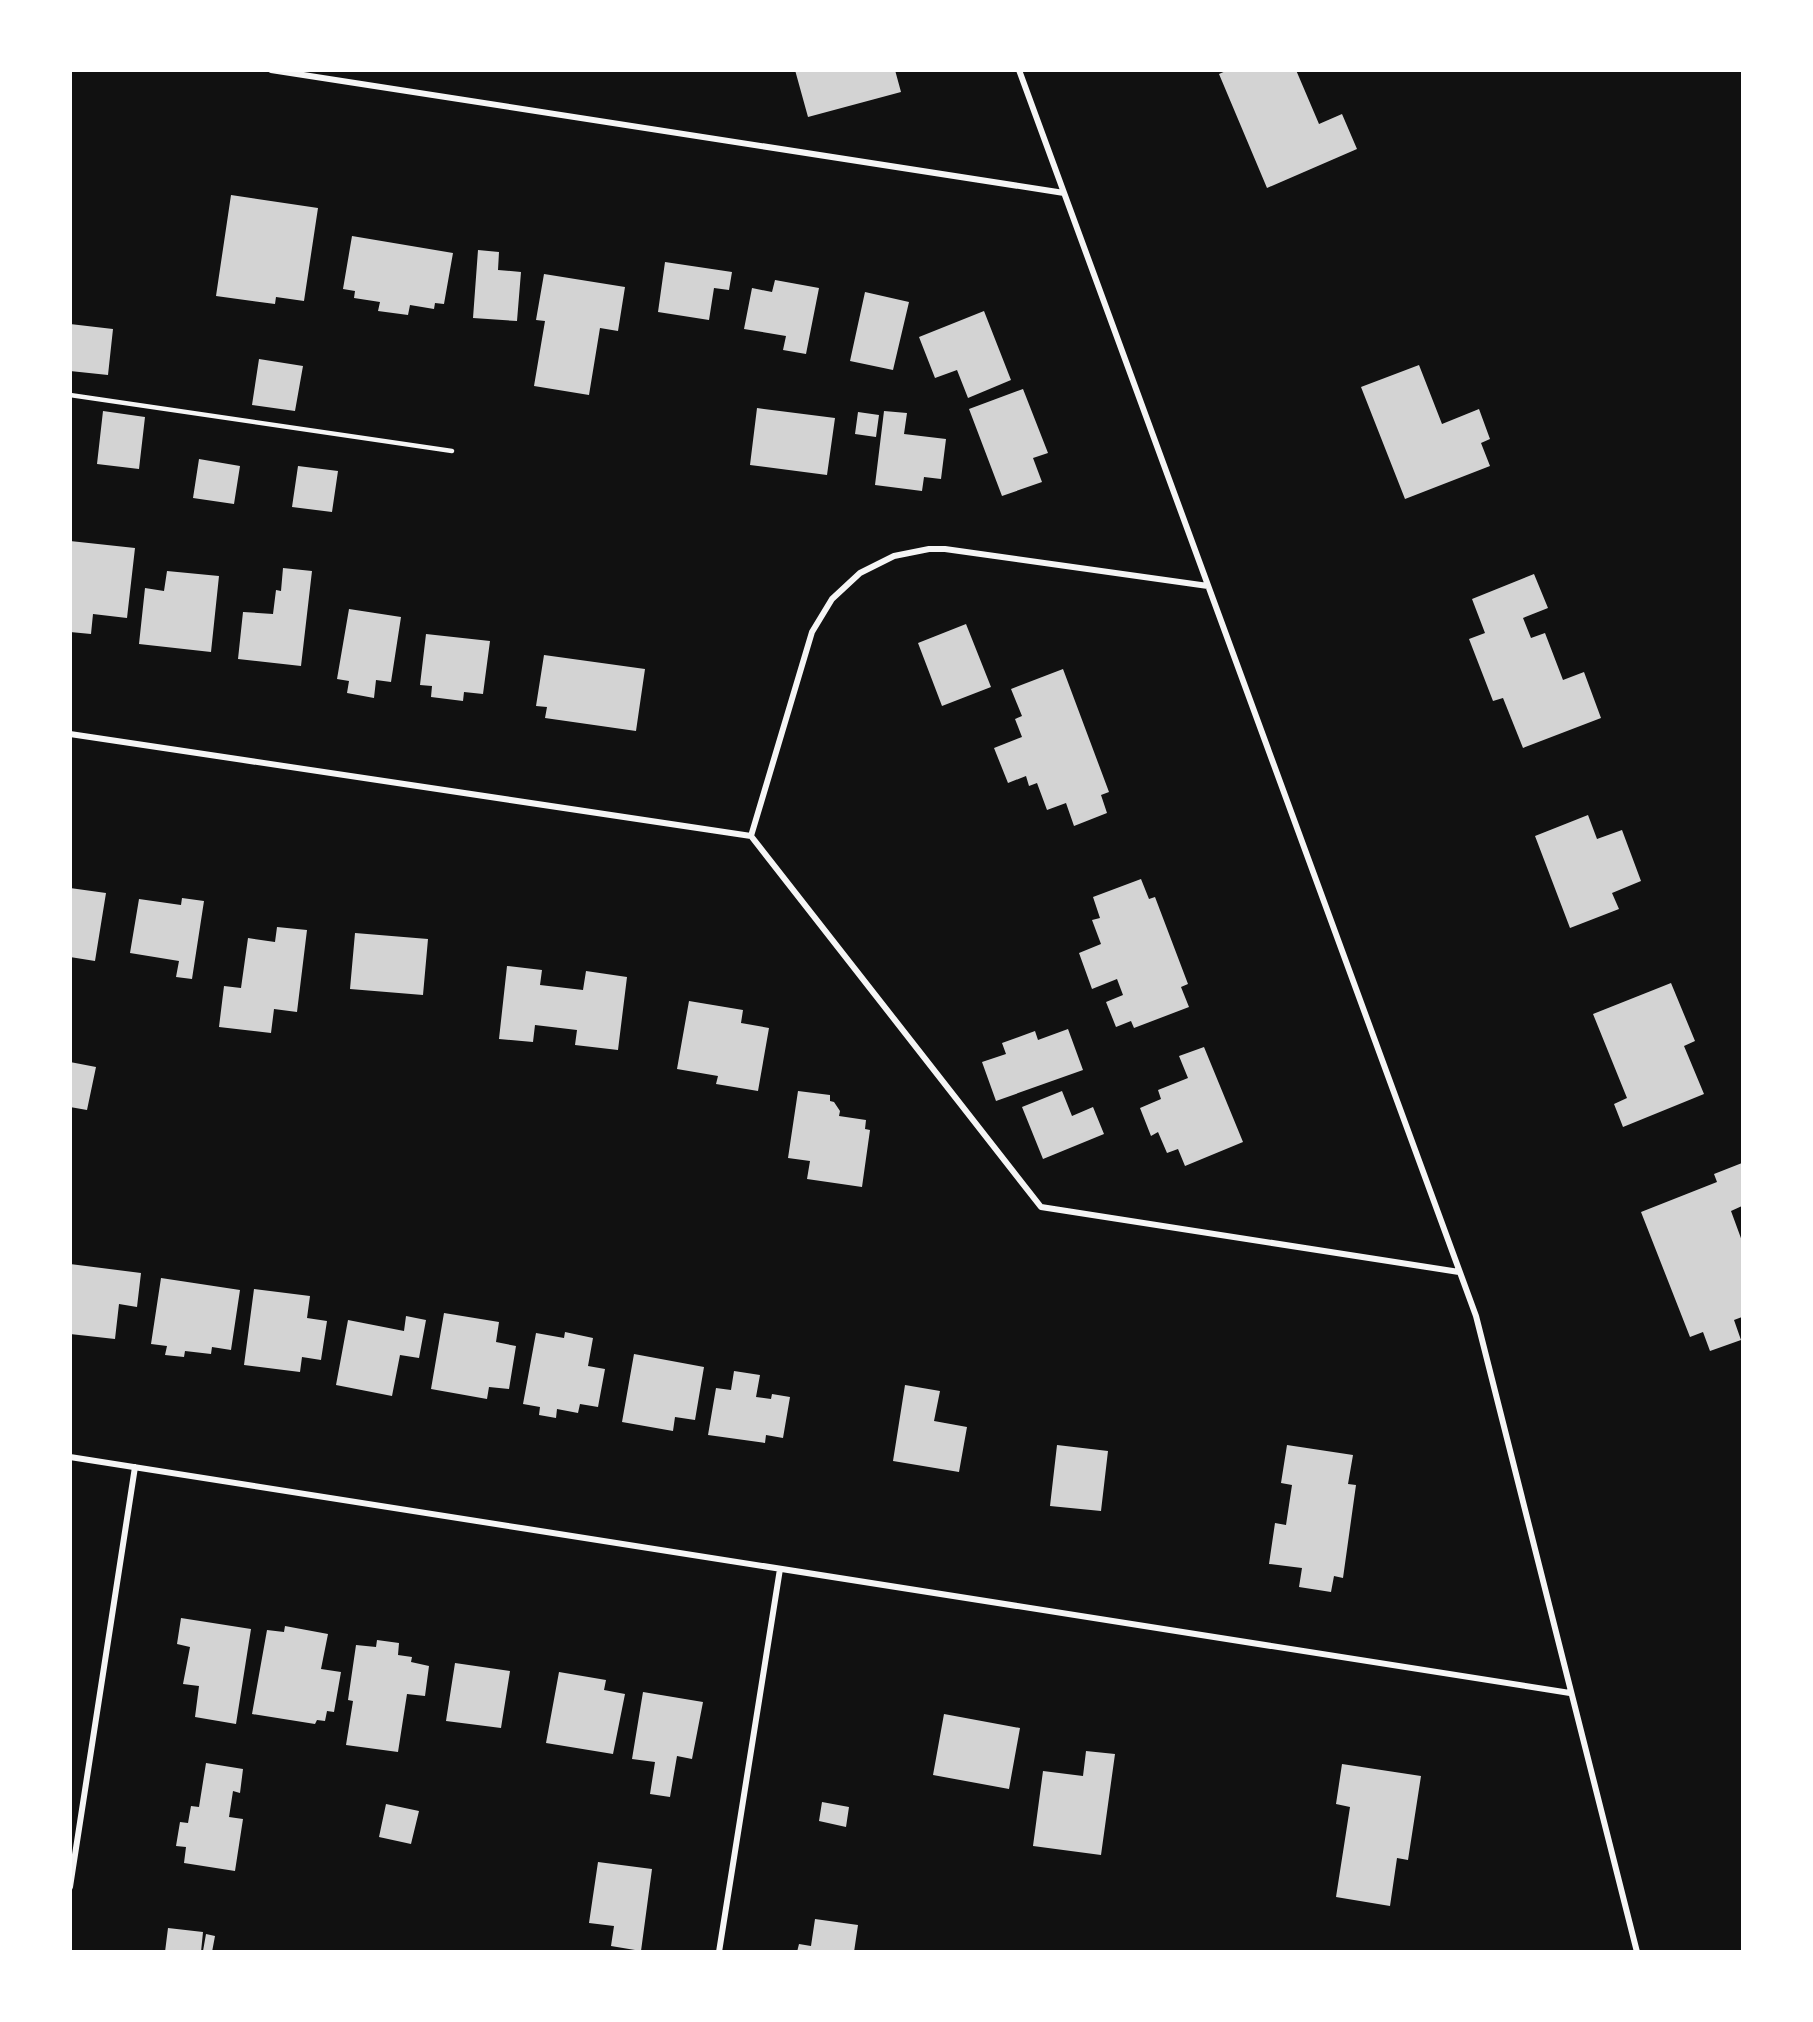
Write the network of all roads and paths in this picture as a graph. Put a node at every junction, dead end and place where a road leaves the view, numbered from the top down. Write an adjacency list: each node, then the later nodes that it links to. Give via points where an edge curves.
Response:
1 (271, 70): 3 (street)
2 (1019, 70): 3 (street)
3 (1064, 193): 6 (street)
4 (70, 395): 5 (lane)
5 (452, 451)
6 (1208, 586): 8 (street, via 945,549 894,556 860,573 832,599 812,632); 9 (street)
7 (70, 734): 8 (street)
8 (751, 836): 9 (street, via 1041,1207)
9 (1459, 1272): 13 (street, via 1476,1316)
10 (70, 1457): 11 (street)
11 (135, 1467): 12 (street); 14 (street)
12 (780, 1569): 13 (street); 15 (street)
13 (1570, 1693): 16 (street)
14 (70, 1887)
15 (718, 1952)
16 (1637, 1952)

